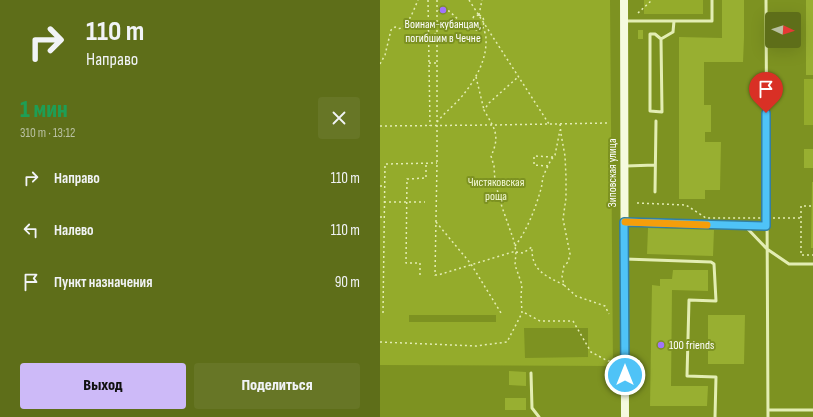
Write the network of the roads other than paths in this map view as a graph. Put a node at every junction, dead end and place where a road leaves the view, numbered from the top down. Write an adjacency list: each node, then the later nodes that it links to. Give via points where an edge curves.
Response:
1 (624, 0): 4 (street, Зиповская улица)
2 (712, 0): 5 (lane, via 712,21)
3 (766, 0): 13 (lane)
4 (624, 21): 5 (lane); 9 (street, Зиповская улица)
5 (674, 21): 6 (lane, via 673,32)
6 (662, 39): 6 (lane, via 650,34 650,112 662,112)
7 (656, 121): 8 (lane)
8 (655, 165): 9 (lane); 10 (lane)
9 (624, 166): 11 (street, Зиповская улица)
10 (655, 192)
11 (624, 222): 12 (lane); 15 (street, Зиповская улица)
12 (745, 226): 13 (lane); 14 (lane)
13 (766, 226): 14 (lane)
14 (767, 249): 16 (lane, via 789,264); 18 (lane)
15 (624, 258): 21 (street, Зиповская улица); 22 (lane, via 714,264 716,301 689,300 686,376 716,377)
16 (813, 264)
17 (531, 373): 20 (lane, via 532,408)
18 (768, 410): 19 (lane); 23 (lane)
19 (813, 410)
20 (539, 417)
21 (625, 417)
22 (715, 417)
23 (768, 417)

